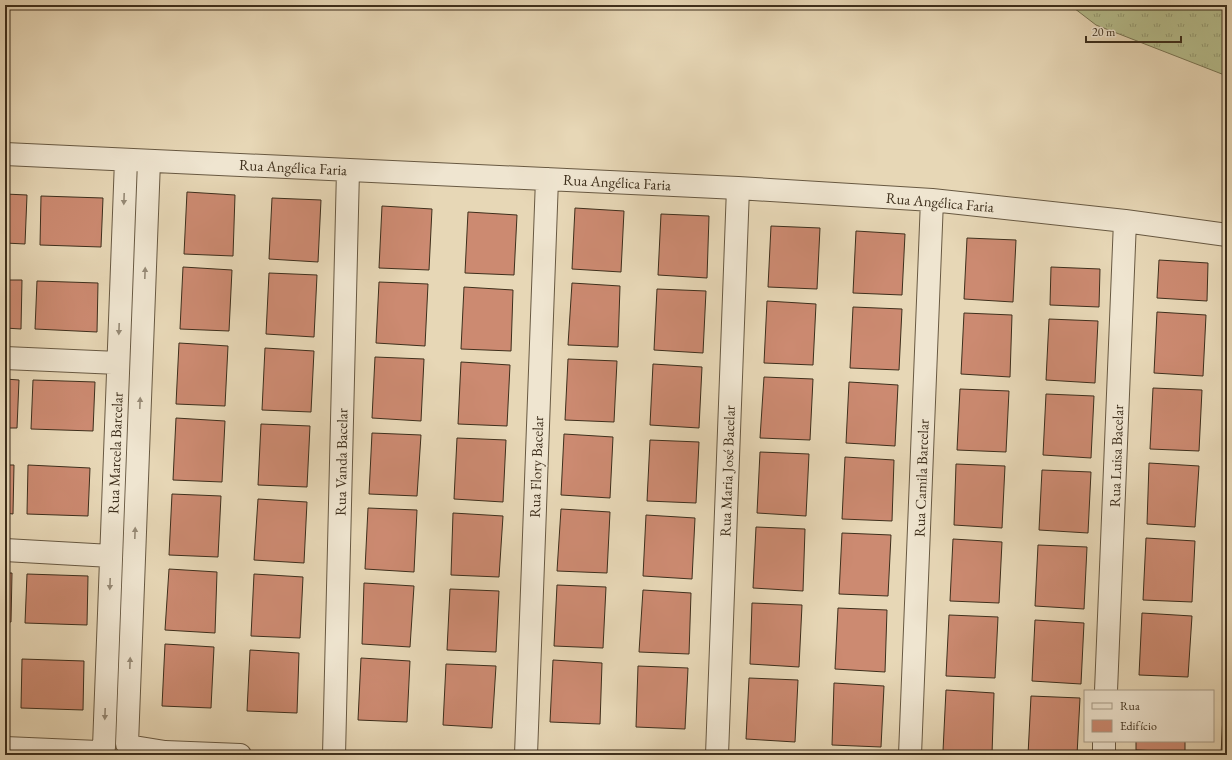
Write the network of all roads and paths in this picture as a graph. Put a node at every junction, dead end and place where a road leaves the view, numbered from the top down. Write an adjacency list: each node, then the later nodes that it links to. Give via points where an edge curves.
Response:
1 (5, 154): 2 (street, Rua Angélica Faria)
2 (126, 160): 3 (street, Rua Angélica Faria); 11 (street, Rua Marcela Barcelar, one-way to 11)
3 (149, 161): 4 (street, Rua Angélica Faria); 17 (street, Rua Marcela Barcelar, one-way to 3)
4 (348, 170): 5 (street, Rua Angélica Faria); 20 (street, Rua Vanda Bacelar)
5 (547, 179): 6 (street, Rua Angélica Faria); 21 (street, Rua Flory Bacelar)
6 (738, 188): 7 (street, Rua Angélica Faria); 22 (street, Rua Maria José Bacelar)
7 (932, 200): 8 (street, Rua Angélica Faria); 23 (street, Rua Camila Barcelar)
8 (1125, 221): 9 (street, Rua Angélica Faria); 14 (street, Rua Luisa Bacelar)
9 (1227, 235)
10 (5, 358): 11 (street)
11 (118, 363): 13 (street, Rua Marcela Barcelar)
12 (5, 550): 13 (street)
13 (111, 556): 18 (street, Rua Marcela Barcelar, one-way to 18)
14 (1106, 690)
15 (1104, 742): 24 (street)
16 (5, 748): 18 (street)
17 (134, 749): 18 (street, via 119,742); 19 (street)
18 (100, 751)
19 (240, 755)
20 (334, 755)
21 (526, 755)
22 (717, 755)
23 (910, 755)
24 (1104, 755)

